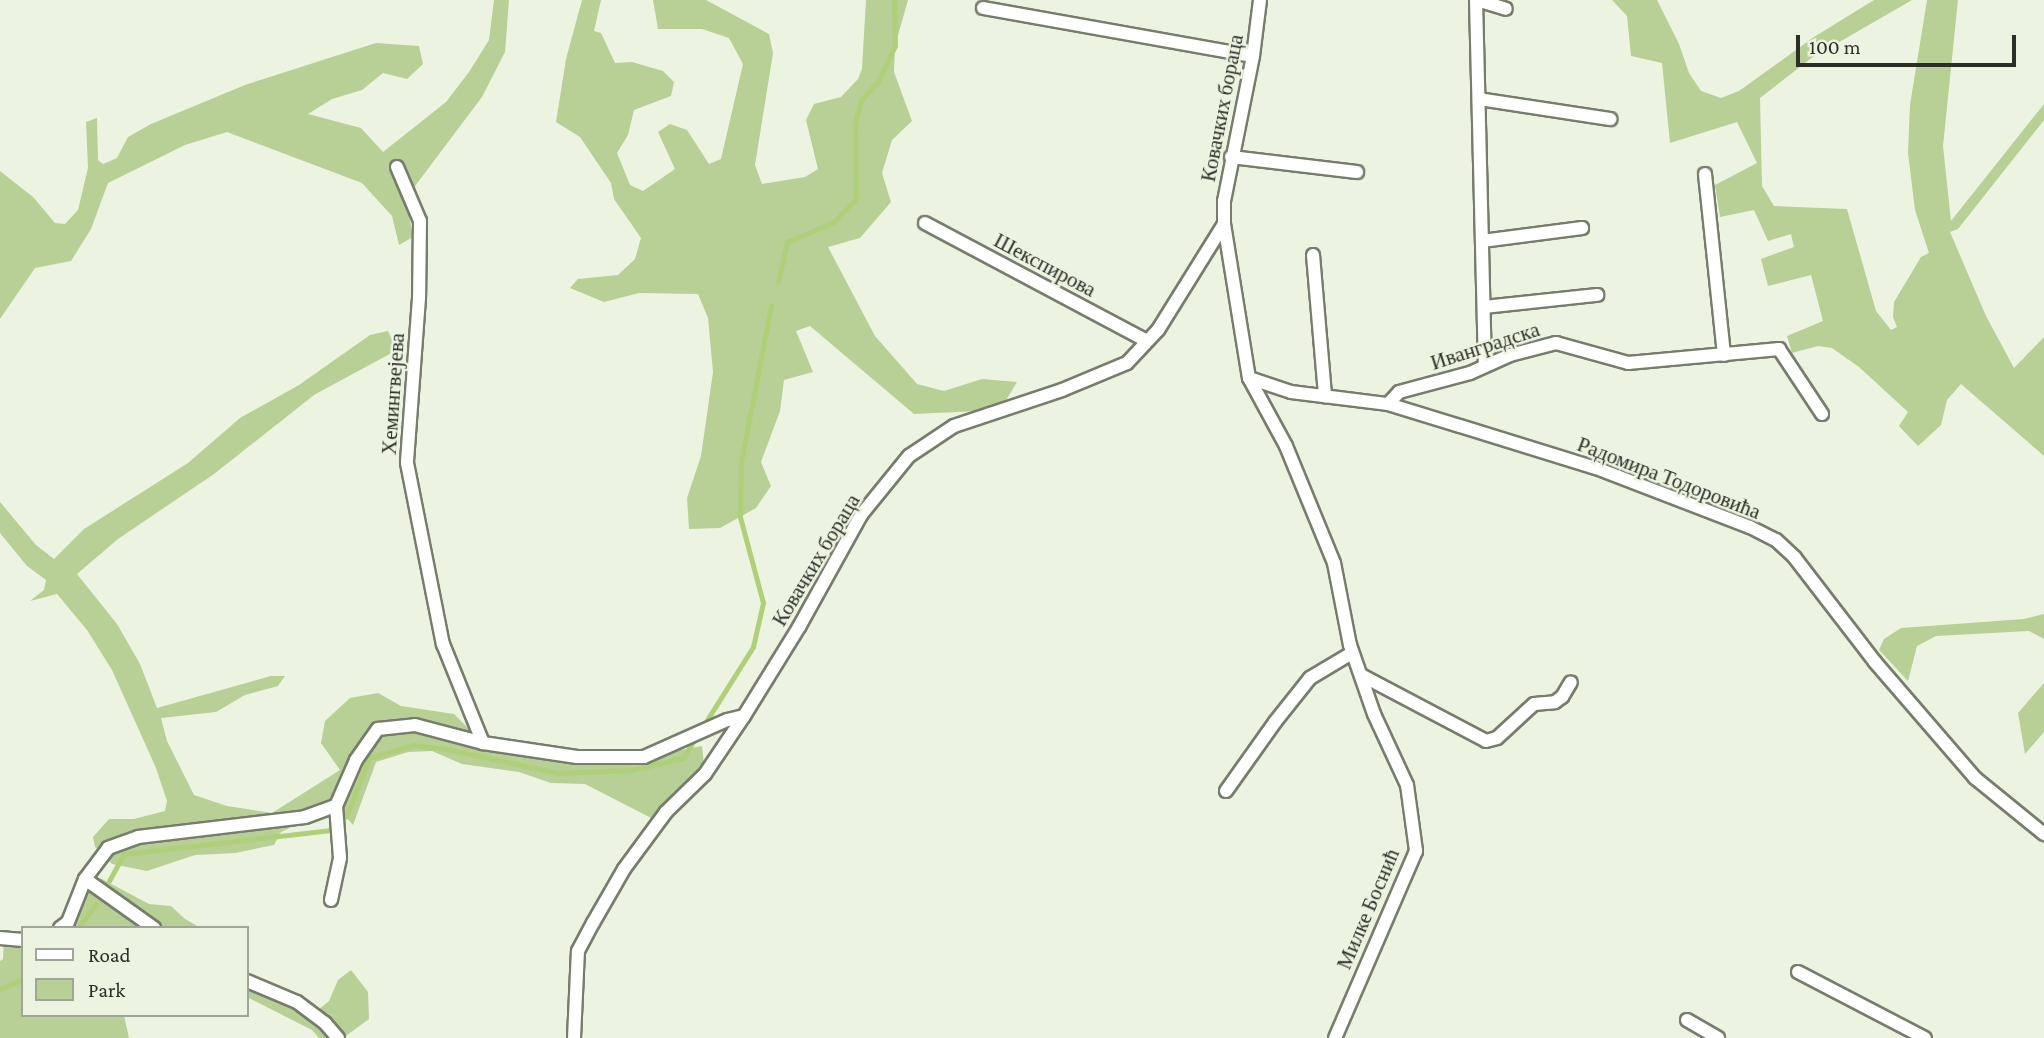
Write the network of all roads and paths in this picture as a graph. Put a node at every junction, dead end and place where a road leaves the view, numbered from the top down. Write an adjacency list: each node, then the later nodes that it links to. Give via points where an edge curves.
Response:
1 (1261, 0): 5 (street, Ковачких бораца)
2 (1477, 0): 4 (street); 6 (street)
3 (983, 8): 5 (street)
4 (1506, 9)
5 (1253, 57): 8 (street, Ковачких бораца)
6 (1479, 99): 7 (street); 15 (street)
7 (1610, 119)
8 (1231, 157): 10 (street, Ковачких бораца); 13 (street, Ковачких бораца)
9 (397, 167): 30 (street, Хемингвејева, via 420,221 407,463 443,645)
10 (1357, 172)
11 (1705, 174): 20 (street)
12 (925, 223): 19 (street, Шекспирова)
13 (1224, 224): 19 (street, Ковачких бораца); 22 (street, Ковачких бораца)
14 (1582, 228): 15 (street)
15 (1482, 241): 18 (street)
16 (1313, 255): 23 (street)
17 (1597, 295): 18 (street)
18 (1484, 307): 21 (street)
19 (1147, 341): 29 (street, Ковачких бораца, via 1127,363 954,426 909,456 861,515)
20 (1724, 355): 21 (street, Иванградска, via 1628,362 1556,343); 25 (street, Иванградска, via 1779,349)
21 (1485, 366): 24 (street, Иванградска, via 1399,392)
22 (1249, 378): 23 (street, Радомира Тодоровића, via 1291,392); 26 (street, Милке Боснић, via 1286,446 1334,563)
23 (1325, 396): 24 (street, Радомира Тодоровића)
24 (1388, 404): 33 (street, Радомира Тодоровића, via 1596,468 1776,540 1975,778)
25 (1822, 414)
26 (1352, 653): 27 (street, Милке Боснић); 31 (street, via 1310,678)
27 (1361, 675): 28 (street, via 1486,741 1497,738 1534,704 1555,702); 45 (street, Милке Боснић, via 1407,785 1416,850)
28 (1572, 682)
29 (744, 716): 30 (street, via 727,719 644,757 577,757); 44 (street, Ковачких бораца, via 705,774 666,812 624,869 578,951)
30 (483, 743): 32 (street, via 415,725 378,729 356,760)
31 (1226, 791)
32 (336, 806): 34 (street, via 305,817 138,836 108,848); 35 (street, via 340,858)
33 (2044, 834)
34 (85, 879): 36 (street); 37 (street)
35 (331, 900)
36 (63, 926)
37 (151, 926)
38 (0, 938): 39 (street)
39 (21, 940)
40 (1798, 972): 47 (street)
41 (248, 981): 43 (street, via 297,1002)
42 (1687, 1020): 46 (street)
43 (338, 1038)
44 (574, 1038)
45 (1335, 1038)
46 (1718, 1038)
47 (1925, 1038)

